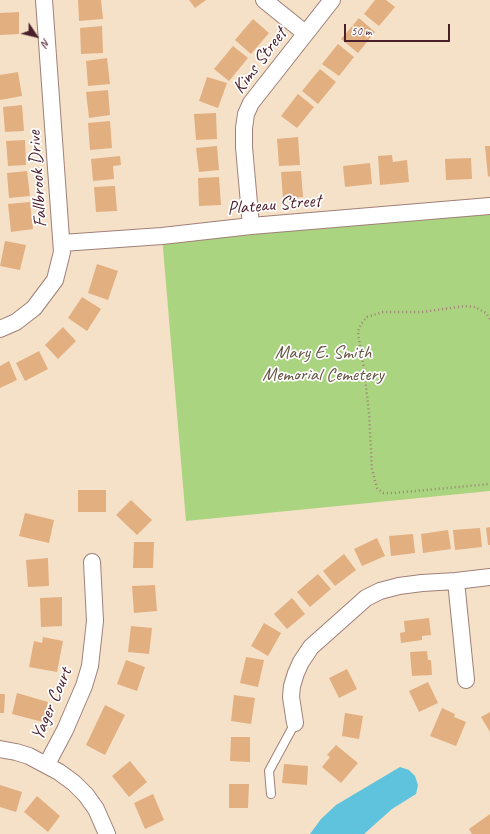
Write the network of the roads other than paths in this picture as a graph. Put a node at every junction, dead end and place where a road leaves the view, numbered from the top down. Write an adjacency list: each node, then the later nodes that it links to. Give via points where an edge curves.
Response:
1 (44, 0): 7 (street, Fallbrook Drive)
2 (264, 0): 4 (street)
3 (332, 0): 4 (street, Kims Street)
4 (305, 34): 6 (street, Kims Street, via 251,103 246,114 244,147)
5 (490, 206): 6 (street, Plateau Street)
6 (251, 226): 7 (street, Plateau Street)
7 (62, 243): 8 (street, Fallbrook Drive, via 54,280 34,308 16,322)
8 (0, 329)
9 (92, 562): 15 (street, Yager Court, via 95,621 90,666 65,730)
10 (490, 577): 11 (street)
11 (456, 581): 12 (street); 13 (street, via 398,586 366,598 311,647 301,662 292,686)
12 (466, 680)
13 (295, 722): 16 (lane, via 269,772)
14 (0, 749): 15 (street)
15 (47, 764): 17 (street, via 86,795 96,809)
16 (271, 794)
17 (107, 834)

